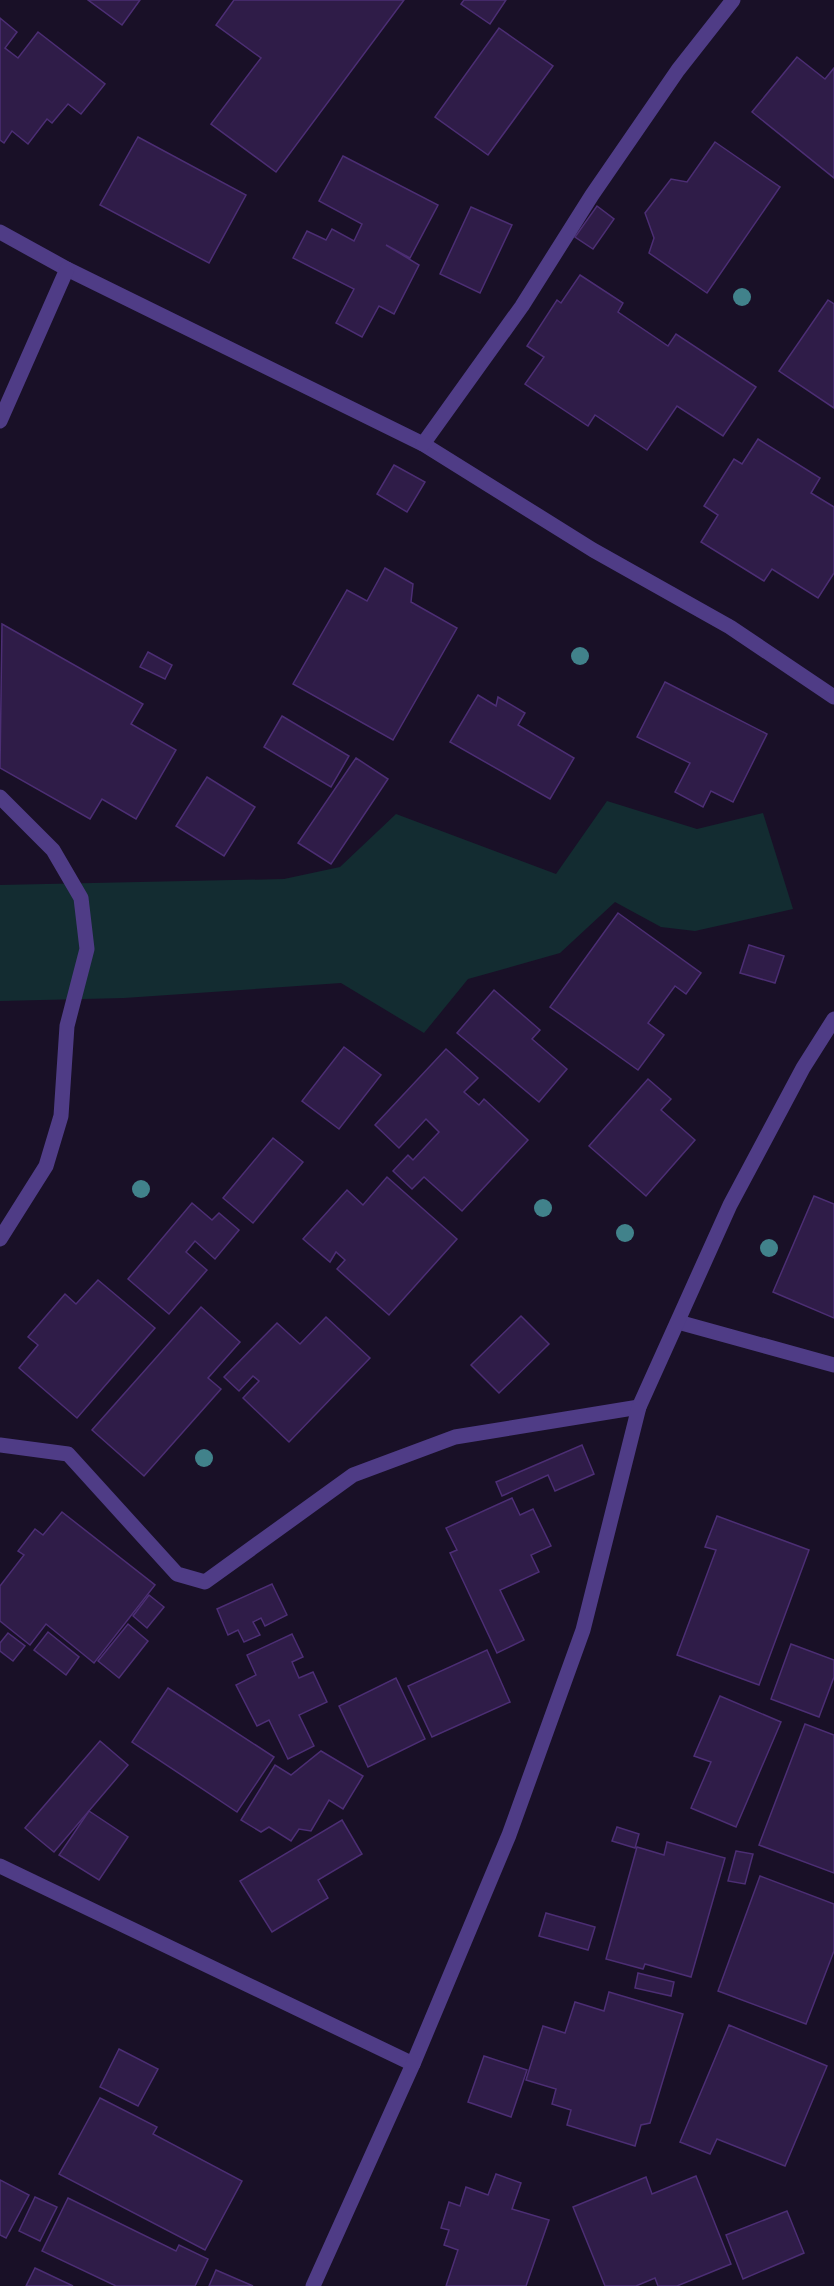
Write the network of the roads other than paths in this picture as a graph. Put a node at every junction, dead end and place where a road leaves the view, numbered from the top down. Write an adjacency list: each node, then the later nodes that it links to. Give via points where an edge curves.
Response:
1 (734, 0): 5 (street, via 678,70 522,306)
2 (0, 232): 3 (street)
3 (67, 269): 4 (street); 5 (street)
4 (0, 421)
5 (423, 444): 6 (street, via 592,550 730,627)
6 (834, 697)
7 (0, 797): 9 (street, via 53,850 81,898 87,949 67,1026 61,1116 46,1166)
8 (834, 1019): 10 (street, via 803,1068 730,1205)
9 (0, 1239)
10 (678, 1322): 11 (street); 12 (street)
11 (834, 1365)
12 (639, 1407): 13 (street, via 455,1437 353,1475 205,1582 177,1574 68,1454); 15 (street, via 583,1630 509,1835)
13 (0, 1445)
14 (0, 1866): 15 (street)
15 (413, 2064): 16 (street)
16 (313, 2286)

